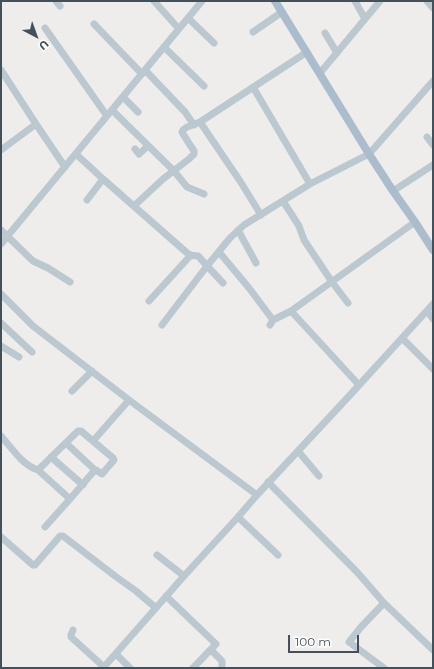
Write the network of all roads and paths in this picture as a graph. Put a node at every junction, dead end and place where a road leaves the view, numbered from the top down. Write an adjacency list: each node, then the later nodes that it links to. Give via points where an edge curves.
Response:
1 (154, 1): 13 (street)
2 (202, 1): 9 (street)
3 (275, 1): 8 (main road)
4 (355, 1): 10 (street)
5 (380, 1): 10 (street)
6 (427, 1): 7 (street)
7 (433, 8)
8 (282, 12): 14 (street); 18 (main road)
9 (188, 18): 13 (street); 16 (street)
10 (366, 19): 19 (street)
11 (94, 24): 21 (street)
12 (44, 28): 28 (street)
13 (179, 29): 17 (street)
14 (254, 32)
15 (325, 33): 19 (street)
16 (214, 43)
17 (164, 47): 21 (street); 23 (street)
18 (307, 52): 22 (main road); 25 (street)
19 (337, 53): 22 (street)
20 (1, 70): 30 (street)
21 (143, 72): 26 (street); 29 (street)
22 (320, 72): 37 (main road)
23 (204, 86)
24 (432, 86): 37 (street)
25 (253, 87): 29 (street); 42 (street)
26 (123, 97): 27 (street); 28 (street)
27 (138, 112)
28 (109, 113): 33 (street); 36 (street)
29 (197, 123): 40 (street, via 182,132 194,154); 48 (street, via 240,180)
30 (36, 124): 35 (street); 39 (street)
31 (427, 137): 32 (street)
32 (433, 145)
33 (148, 146): 34 (street, via 139,154); 40 (street)
34 (135, 149)
35 (1, 150)
36 (76, 154): 39 (street); 41 (street)
37 (369, 154): 42 (street); 43 (main road)
38 (433, 165): 43 (street)
39 (65, 167): 52 (street)
40 (174, 171): 44 (street, via 187,186); 47 (street)
41 (103, 179): 45 (street); 47 (street)
42 (310, 184): 46 (street)
43 (393, 191): 49 (main road)
44 (204, 194)
45 (87, 200)
46 (282, 201): 48 (street); 60 (street)
47 (134, 206): 56 (street)
48 (261, 215): 51 (street)
49 (415, 222): 54 (main road); 60 (street)
50 (1, 230): 52 (street)
51 (238, 230): 55 (street); 57 (street)
52 (8, 236): 53 (street); 59 (street, via 33,261)
53 (1, 244)
54 (433, 250)
55 (219, 252): 58 (street); 66 (street, via 249,288 271,322)
56 (191, 255): 58 (street, via 198,256); 63 (street)
57 (256, 263)
58 (207, 266): 61 (street); 69 (street)
59 (70, 282)
60 (332, 282): 64 (street); 66 (street)
61 (223, 283)
62 (1, 294): 76 (street, via 33,326)
63 (149, 301)
64 (348, 303)
65 (433, 304): 67 (street)
66 (291, 311): 77 (street)
67 (426, 311): 68 (street); 71 (street)
68 (433, 319)
69 (162, 325)
70 (2, 328): 73 (street)
71 (402, 338): 75 (street); 77 (street)
72 (1, 346): 74 (street)
73 (32, 352)
74 (19, 357)
75 (433, 369)
76 (92, 371): 78 (street); 79 (street)
77 (359, 385): 83 (street)
78 (72, 391)
79 (129, 400): 81 (street); 90 (street)
80 (1, 436): 85 (street, via 25,463)
81 (94, 441): 82 (street, via 80,431); 86 (street, via 114,459 102,474)
82 (66, 443): 84 (street); 86 (street)
83 (298, 451): 87 (street); 88 (street)
84 (51, 457): 85 (street); 89 (street)
85 (38, 470): 91 (street)
86 (95, 470): 89 (street)
87 (319, 476)
88 (268, 482): 90 (street); 99 (street)
89 (83, 485): 91 (street)
90 (257, 495): 92 (street)
91 (70, 499): 93 (street)
92 (238, 517): 95 (street); 97 (street)
93 (45, 527)
94 (1, 537): 100 (street, via 35,565 60,536 63,536)
95 (278, 555)
96 (157, 556): 97 (street)
97 (184, 576): 98 (street)
98 (166, 596): 100 (street); 102 (street, via 216,644)
99 (384, 603): 103 (street); 109 (street, via 349,642)
100 (156, 608): 104 (street)
101 (73, 630): 105 (street, via 71,637)
102 (211, 650): 107 (street); 108 (street, via 222,662)
103 (433, 650)
104 (116, 654): 105 (street); 106 (street)
105 (103, 667)
106 (130, 668)
107 (193, 668)
108 (222, 668)
109 (384, 668)

